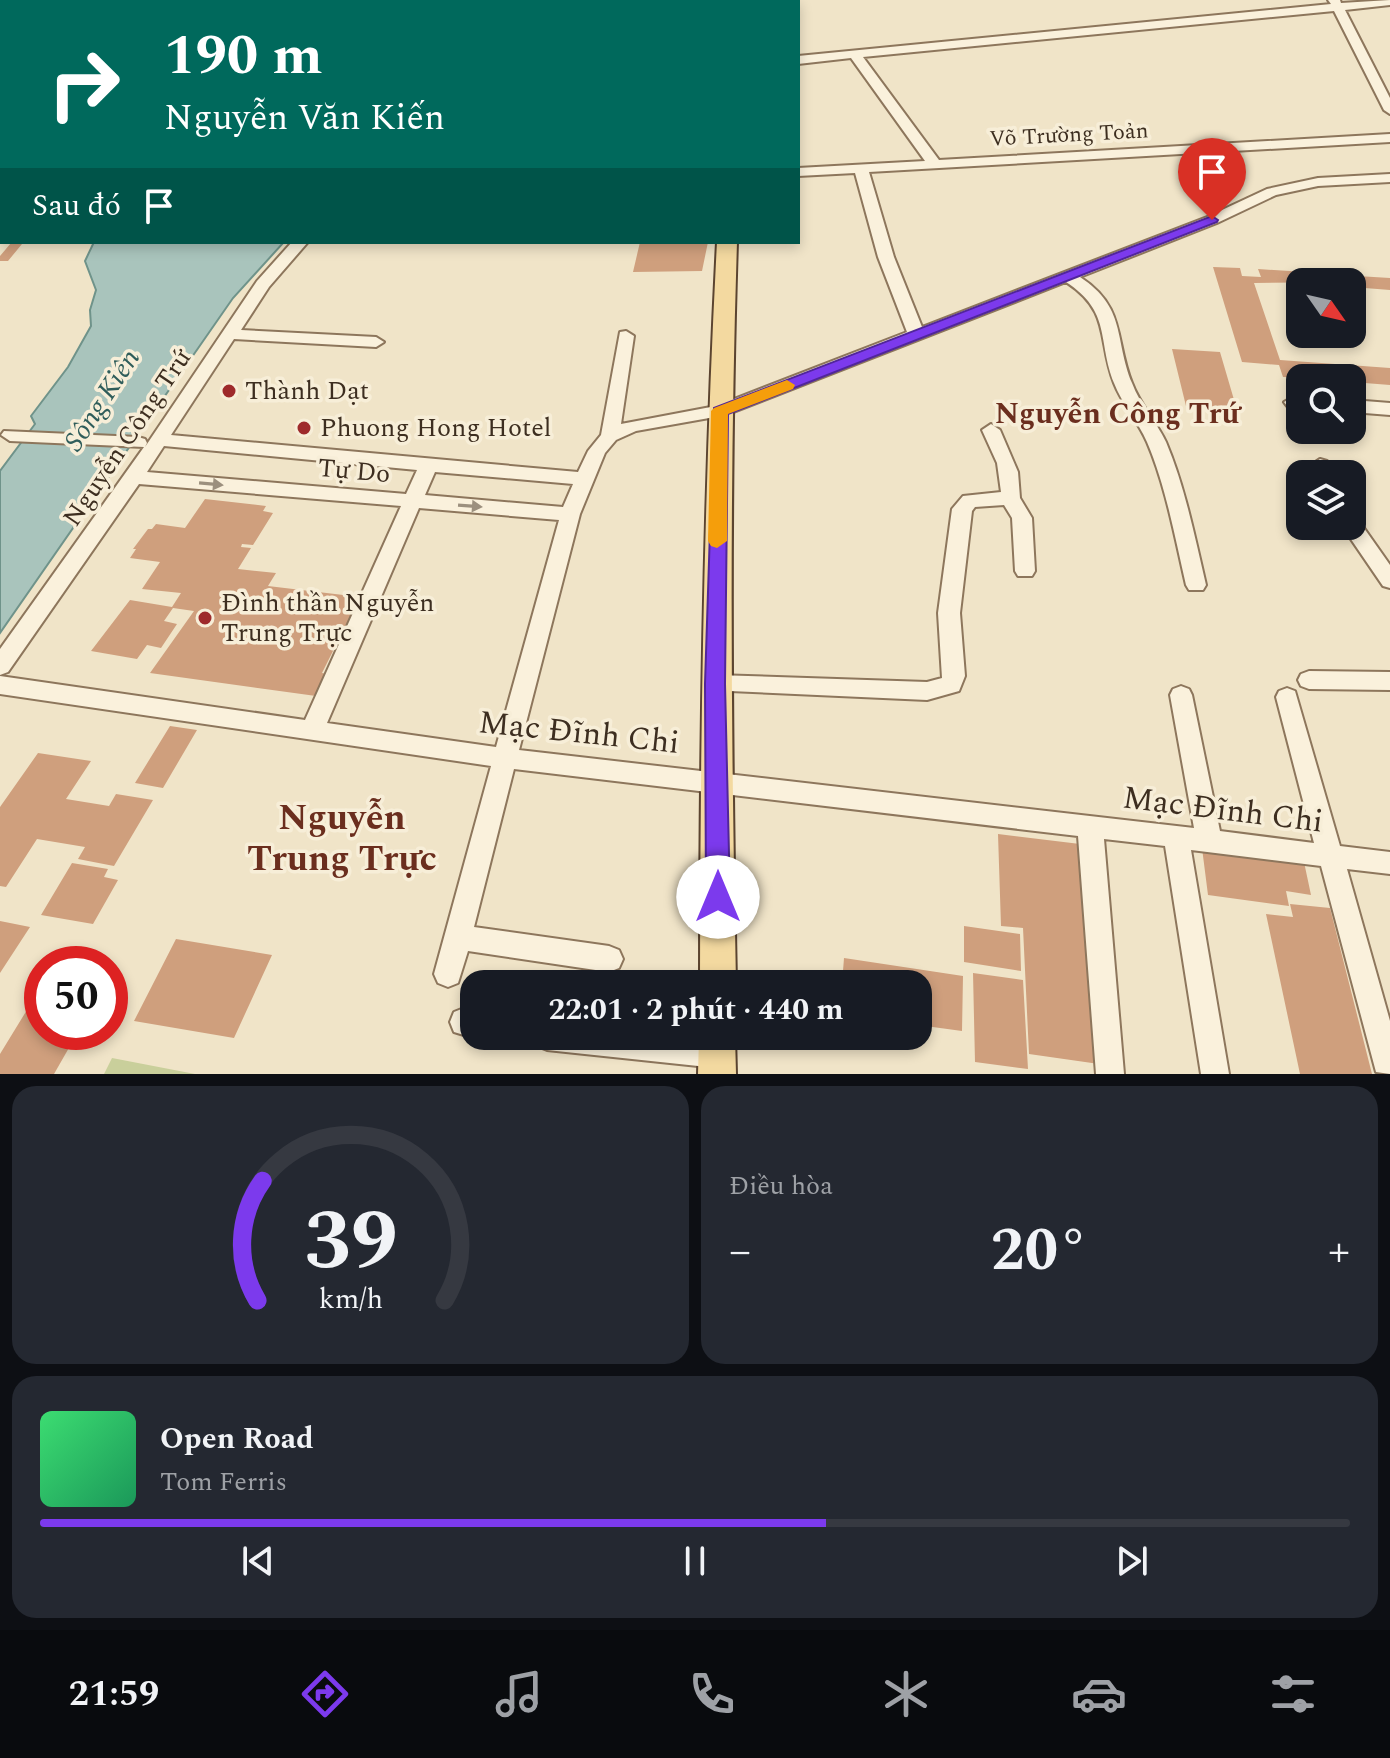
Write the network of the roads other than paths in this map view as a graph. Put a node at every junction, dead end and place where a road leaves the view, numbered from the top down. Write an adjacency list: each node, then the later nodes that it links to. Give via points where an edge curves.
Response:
1 (1334, 2): 2 (street); 3 (street); 7 (street)
2 (1390, 2)
3 (1025, 34): 4 (street); 5 (street)
4 (800, 52)
5 (854, 54): 6 (street); 9 (street)
6 (800, 60)
7 (1390, 110)
8 (1390, 138): 9 (street, Võ Trường Toản)
9 (935, 164): 10 (street, Võ Trường Toản)
10 (861, 168): 11 (street, Võ Trường Toản); 18 (street, via 886,257)
11 (800, 172)
12 (1390, 178): 15 (street, via 1318,182 1272,192)
13 (298, 244): 16 (street, Nguyễn Công Trứ)
14 (727, 244): 22 (main road)
15 (1068, 276): 18 (street); 37 (street, via 1098,301 1113,333 1114,361 1130,401 1156,441)
16 (230, 334): 19 (street); 26 (street, Nguyễn Công Trứ)
17 (626, 336): 25 (street)
18 (917, 336): 22 (street)
19 (376, 342)
20 (1366, 407): 21 (street)
21 (1390, 409)
22 (720, 411): 25 (street, via 631,426); 41 (main road)
23 (991, 430): 31 (street, via 1009,472)
24 (10, 435): 27 (street)
25 (610, 436): 30 (street)
26 (159, 440): 28 (street, Tự Do); 29 (street, Nguyễn Công Trứ)
27 (138, 443)
28 (429, 464): 30 (street, Tự Do); 32 (street)
29 (134, 477): 32 (street, Tự Do, one-way to 32); 38 (street, Nguyễn Công Trứ)
30 (583, 479): 33 (street)
31 (1010, 498): 35 (street, via 1022,518); 41 (street, via 970,501 962,509 949,613 951,685 927,691)
32 (413, 502): 33 (street, Tự Do, one-way to 33); 45 (street)
33 (570, 514): 46 (street)
34 (1362, 540): 36 (street)
35 (1025, 571)
36 (1390, 581)
37 (1196, 585)
38 (0, 666)
39 (1309, 680): 40 (street)
40 (1390, 681)
41 (715, 684): 47 (main road)
42 (0, 685): 45 (street, Mạc Đĩnh Chi)
43 (1181, 695): 50 (street)
44 (1287, 697): 51 (street)
45 (311, 732): 46 (street, Mạc Đĩnh Chi)
46 (506, 758): 47 (street, Mạc Đĩnh Chi); 53 (street)
47 (718, 781): 48 (street, Mạc Đĩnh Chi); 55 (main road)
48 (1090, 826): 49 (street, Mạc Đĩnh Chi); 60 (street)
49 (1176, 836): 50 (street, Mạc Đĩnh Chi); 61 (street)
50 (1209, 839): 51 (street, Mạc Đĩnh Chi)
51 (1331, 857): 52 (street, Mạc Đĩnh Chi); 59 (street)
52 (1390, 863)
53 (458, 937): 54 (street); 56 (street)
54 (609, 959)
55 (718, 970)
56 (448, 974)
57 (672, 1050): 58 (street)
58 (717, 1055)
59 (1390, 1072)
60 (1110, 1074)
61 (1215, 1074)

